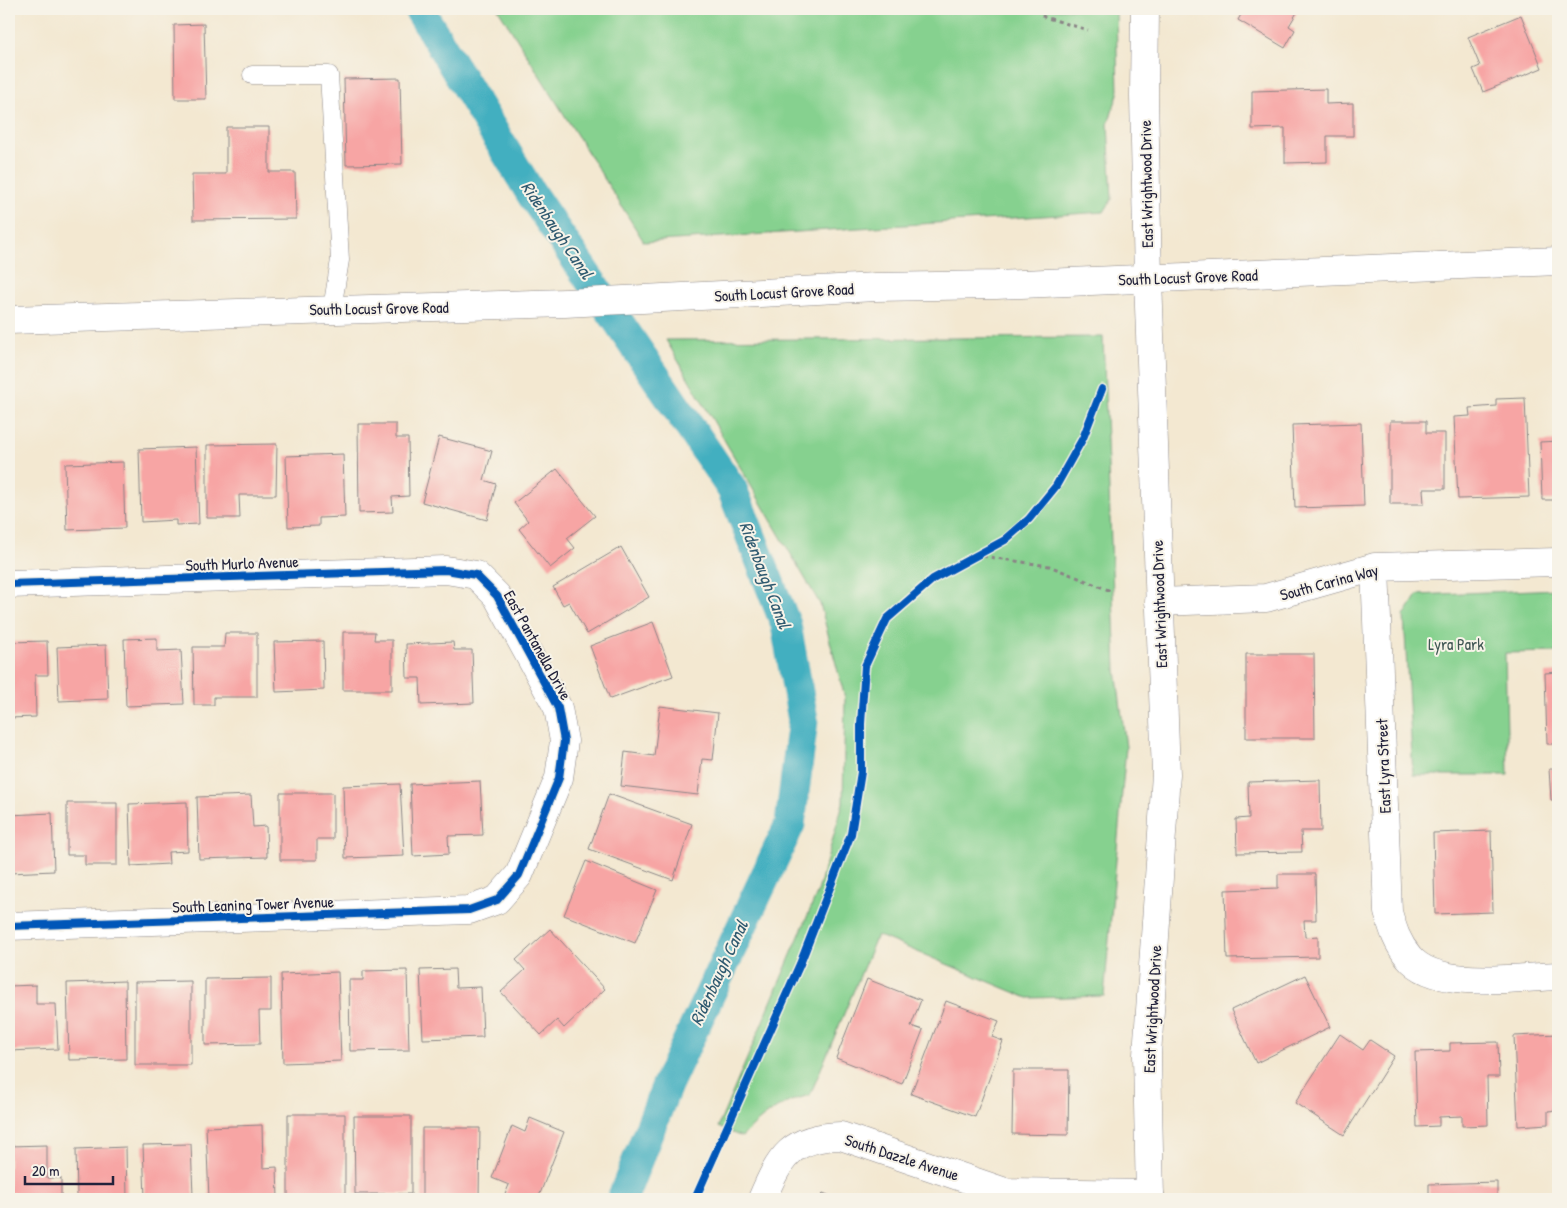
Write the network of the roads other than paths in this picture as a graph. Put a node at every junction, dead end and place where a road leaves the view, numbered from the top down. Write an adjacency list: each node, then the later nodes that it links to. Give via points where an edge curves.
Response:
1 (1145, 9): 4 (street, East Wrightwood Drive)
2 (252, 75): 5 (lane, via 329,76 340,260)
3 (1558, 261): 4 (street, South Locust Grove Road)
4 (1148, 279): 5 (street, South Locust Grove Road, via 876,287 627,301); 11 (street, East Wrightwood Drive)
5 (332, 309): 6 (street, South Locust Grove Road)
6 (9, 320)
7 (1558, 562): 8 (street, South Carina Way)
8 (1376, 567): 11 (street, South Carina Way, via 1266,598); 14 (street, East Lyra Street, via 1388,912 1396,938 1410,959 1430,973 1459,979)
9 (476, 574): 10 (street, South Murlo Avenue, via 446,570); 12 (street, East Pantanella Drive, via 497,596 558,708 564,741 559,778 519,875)
10 (9, 584)
11 (1159, 602): 15 (street, East Wrightwood Drive, via 1166,774 1147,1055)
12 (497, 900): 13 (street, South Leaning Tower Avenue, via 469,910)
13 (9, 926)
14 (1558, 976)
15 (1150, 1196): 16 (street, South Dazzle Avenue, via 1006,1192 841,1136 817,1138 782,1157)
16 (762, 1199)

